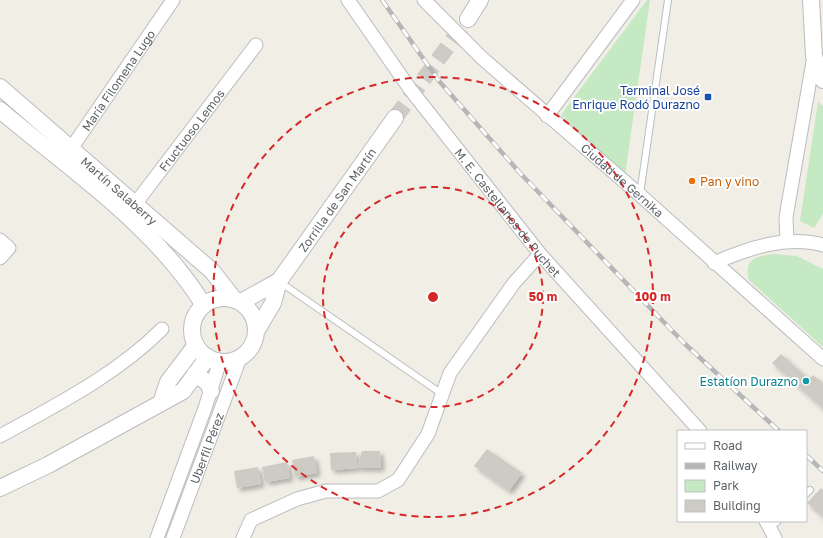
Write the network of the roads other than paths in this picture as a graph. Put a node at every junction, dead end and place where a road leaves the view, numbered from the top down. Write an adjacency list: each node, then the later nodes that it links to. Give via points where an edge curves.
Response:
1 (173, 0): 20 (street, María Filomena Lugo)
2 (348, 0): 26 (street, M. E. Castellanos de Puchet, via 410,89)
3 (424, 0): 18 (street, Ciudad de Gernika, via 482,58)
4 (480, 0): 10 (street)
5 (633, 0): 18 (street)
6 (668, 0): 21 (lane)
7 (811, 0): 11 (street)
8 (820, 0): 9 (street)
9 (823, 5)
10 (468, 18)
11 (818, 35): 13 (street)
12 (256, 45): 22 (street, Fructuoso Lemos)
13 (814, 56): 14 (street); 23 (street, via 786,217)
14 (823, 80)
15 (0, 88): 16 (street, Martín Salaberry)
16 (13, 99): 17 (street); 20 (street, Martín Salaberry)
17 (0, 112): 20 (street, Martín Salaberry)
18 (547, 116): 21 (street, Ciudad de Gernika)
19 (395, 118): 29 (street, Zorrilla de San Martín)
20 (67, 155): 22 (street, Martín Salaberry)
21 (640, 195): 28 (street, Ciudad de Gernika)
22 (131, 210): 30 (street, Martín Salaberry, via 212,271); 31 (street, Martín Salaberry, via 190,283)
23 (787, 241): 25 (street); 28 (street, via 755,248)
24 (4, 244): 27 (street)
25 (823, 245)
26 (540, 254): 40 (street, via 514,283 450,373); 42 (street, M. E. Castellanos de Puchet)
27 (0, 258)
28 (714, 263): 37 (street, Ciudad de Gernika)
29 (279, 281): 30 (street, Zorrilla de San Martín); 33 (street, Zorrilla de San Martín, via 273,303); 40 (lane)
30 (237, 300): 31 (street, via 216,298); 33 (street, via 253,314)
31 (203, 305): 34 (street, via 193,321)
32 (162, 329): 43 (street, via 86,388)
33 (257, 330): 35 (street, via 252,346)
34 (196, 345): 36 (street); 41 (street, via 168,382)
35 (240, 358): 36 (street, via 232,361); 46 (street, Uberfil Pérez)
36 (214, 359): 38 (street); 39 (street, Uberfil Pérez)
37 (823, 360)
38 (195, 374): 39 (street, via 204,379); 41 (street, via 183,391)
39 (211, 391): 45 (street, Uberfil Pérez)
40 (442, 394): 47 (street, via 428,434 398,480 378,490 326,491 297,499 251,520)
41 (161, 403): 44 (street, via 48,465)
42 (699, 430)
43 (0, 436)
44 (0, 488)
45 (157, 538)
46 (172, 538)
47 (243, 538)

